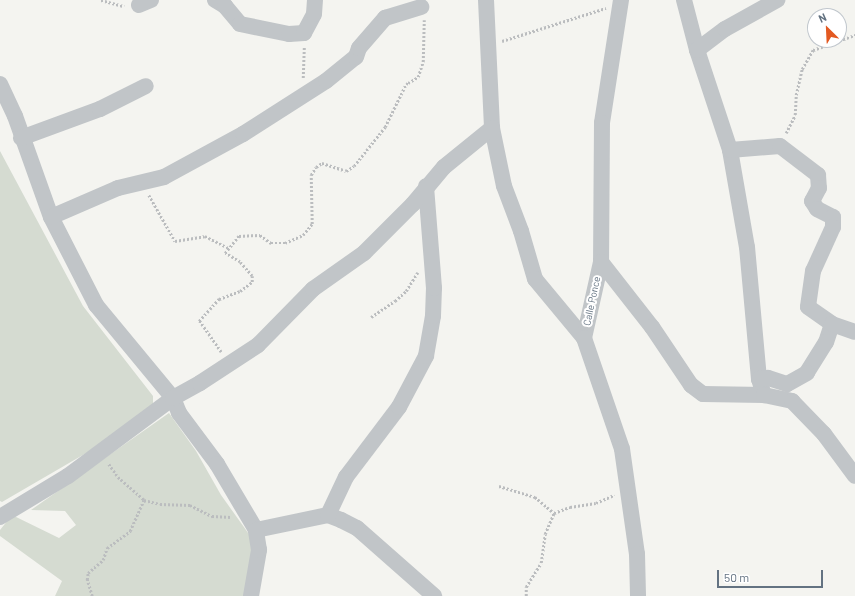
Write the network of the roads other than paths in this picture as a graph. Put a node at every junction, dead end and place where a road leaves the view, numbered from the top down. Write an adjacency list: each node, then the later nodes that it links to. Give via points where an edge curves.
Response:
1 (215, 0): 2 (street, via 225,6 240,24 289,34 304,33 314,14)
2 (315, 0)
3 (486, 0): 11 (street)
4 (684, 0): 8 (street)
5 (772, 1): 8 (street)
6 (620, 2): 16 (street, Calle Ponce, via 602,123)
7 (421, 8): 15 (street, via 385,18 359,48 356,57 299,100 243,134 164,177 118,188)
8 (697, 50): 13 (street)
9 (146, 86): 12 (street, via 100,109)
10 (1, 87): 12 (street, via 15,116)
11 (492, 128): 14 (street, via 444,167); 19 (street, via 504,186 522,231 535,279)
12 (21, 138): 15 (street)
13 (730, 150): 17 (street, via 780,146 818,175 819,188 812,201 817,209 833,217 834,227 813,271 808,307); 20 (street, via 747,247)
14 (426, 186): 22 (street, via 413,204 364,253 313,288 258,345); 24 (street, via 433,316 426,356 399,407 346,477)
15 (51, 217): 22 (street, via 96,305)
16 (601, 262): 19 (street, Calle Ponce); 21 (street, via 652,327 691,384 703,394)
17 (832, 324): 18 (street); 20 (street, via 826,342 807,373 787,384 768,378)
18 (855, 332)
19 (584, 338): 29 (street, Calle Ponce, via 622,449 637,554)
20 (759, 379): 21 (street)
21 (764, 395): 23 (street, via 792,401 824,434)
22 (173, 398): 25 (street, via 99,455); 26 (street, via 179,413 234,490 245,515)
23 (855, 476)
24 (328, 515): 26 (street); 28 (street, via 357,528)
25 (0, 517)
26 (256, 530): 27 (street, via 259,550)
27 (251, 596)
28 (434, 596)
29 (638, 596)

